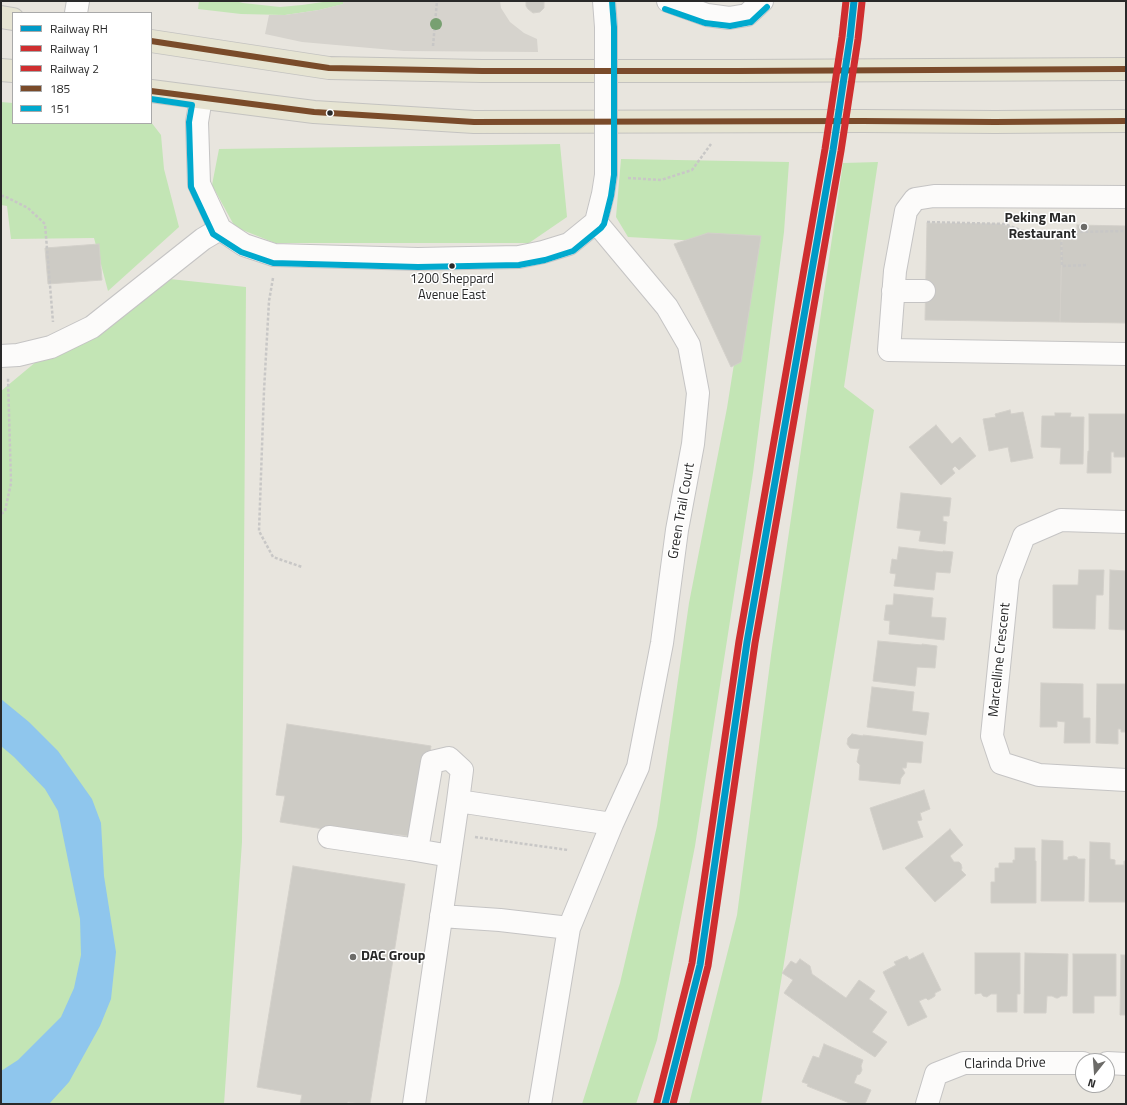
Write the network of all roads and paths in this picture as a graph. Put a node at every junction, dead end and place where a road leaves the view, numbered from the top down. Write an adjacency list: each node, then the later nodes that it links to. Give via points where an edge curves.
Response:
1 (78, 1): 6 (street)
2 (437, 1): 10 (path)
3 (604, 1): 21 (street, bridge, via 606,175)
4 (668, 1): 5 (street, via 707,15 730,18 747,15)
5 (762, 1)
6 (76, 12)
7 (1, 17): 8 (main road)
8 (12, 19)
9 (152, 41): 11 (main road, via 329,68 482,71)
10 (433, 46)
11 (1126, 69)
12 (1, 70): 13 (main road)
13 (12, 71)
14 (152, 91): 15 (main road)
15 (201, 98): 16 (main road, via 314,112 474,122); 23 (street, via 197,122 199,184)
16 (1126, 121)
17 (713, 141): 18 (path, via 692,170 661,180)
18 (627, 178)
19 (1, 196): 30 (path, via 28,208 45,224)
20 (1126, 198): 28 (street, via 934,196 915,199 906,211)
21 (596, 222): 23 (street, via 569,244 519,257 418,259 274,255 244,245); 38 (street, Green Trail Court, via 667,307 689,345 698,392 693,444 677,530 662,643 638,766)
22 (926, 222): 25 (path, via 1005,224 1028,233)
23 (220, 229): 30 (street, via 203,239 92,327)
24 (1126, 231): 25 (path)
25 (1061, 232): 26 (path, via 1062,266)
26 (1088, 265)
27 (274, 277): 35 (path, via 269,301 259,532 273,557)
28 (893, 291): 29 (street); 31 (street, via 889,350)
29 (924, 291)
30 (54, 346): 32 (street)
31 (1126, 354)
32 (5, 356): 33 (path, via 11,483 5,511)
33 (1, 514)
34 (1126, 522): 36 (street, Marcelline Crescent, via 1061,520 1024,536 1008,578 992,736 1001,763 1040,775)
35 (302, 567)
36 (1126, 780)
37 (458, 800): 38 (street); 41 (street, via 462,770 449,758 432,762); 43 (street)
38 (612, 824): 45 (street, Green Trail Court)
39 (471, 837): 42 (path)
40 (329, 838): 41 (street)
41 (417, 850): 43 (street)
42 (568, 850)
43 (450, 856): 44 (street)
44 (441, 916): 45 (street); 49 (street)
45 (569, 928): 50 (street, Green Trail Court)
46 (1075, 1063): 51 (street, Clarinda Drive, via 964,1063 936,1074)
47 (1115, 1064): 48 (street)
48 (1126, 1064)
49 (414, 1104)
50 (540, 1104)
51 (927, 1104)

